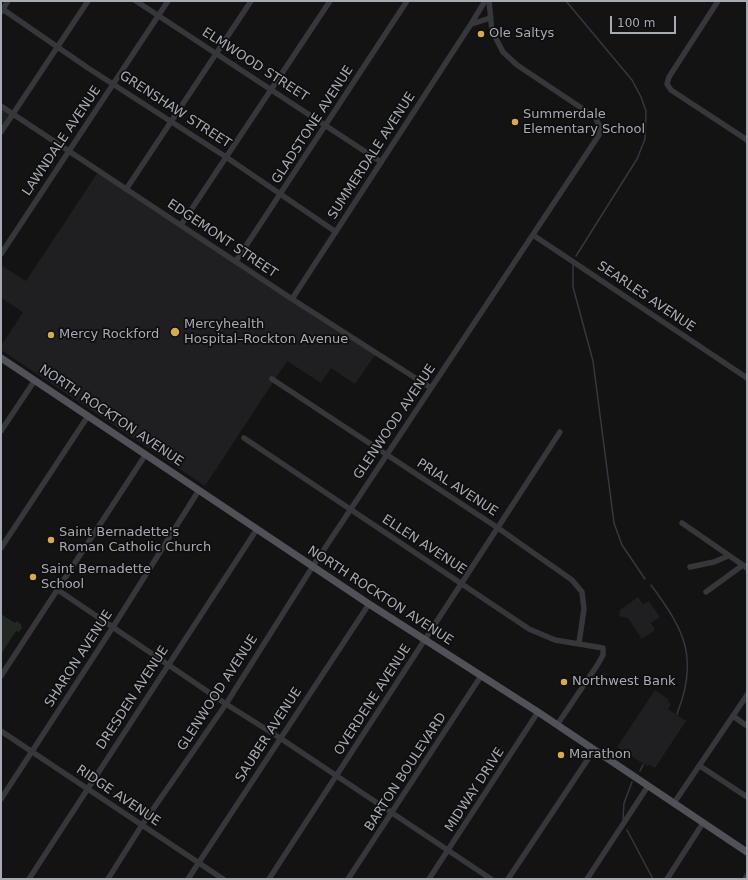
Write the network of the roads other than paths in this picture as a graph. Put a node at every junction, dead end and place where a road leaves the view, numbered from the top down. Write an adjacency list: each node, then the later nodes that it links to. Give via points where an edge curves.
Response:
1 (8, 1): 11 (street)
2 (88, 1): 15 (street)
3 (136, 1): 12 (street, ELMWOOD STREET)
4 (168, 1): 12 (street, LAWNDALE AVENUE)
5 (251, 1): 16 (street)
6 (330, 1): 18 (street)
7 (408, 1): 22 (street, GLADSTONE AVENUE)
8 (485, 1): 14 (street, SUMMERDALE AVENUE)
9 (489, 1): 13 (street, GLENWOOD AVENUE)
10 (718, 1): 24 (street, via 667,84 671,90)
11 (2, 10): 15 (street, GRENSHAW STREET)
12 (158, 15): 16 (street, ELMWOOD STREET); 17 (street, LAWNDALE AVENUE)
13 (490, 18): 14 (street); 32 (street, GLENWOOD AVENUE, via 494,37 508,58 595,117 600,126 596,140)
14 (471, 24): 27 (street, SUMMERDALE AVENUE)
15 (58, 46): 17 (street, GRENSHAW STREET); 20 (street)
16 (216, 53): 18 (street, ELMWOOD STREET); 21 (street)
17 (114, 84): 21 (street, GRENSHAW STREET); 25 (street, LAWNDALE AVENUE)
18 (271, 89): 22 (street, ELMWOOD STREET); 26 (street)
19 (1, 106): 20 (street, EDGEMONT STREET)
20 (13, 114): 23 (street); 25 (street, EDGEMONT STREET)
21 (172, 122): 26 (street, GRENSHAW STREET); 28 (street)
22 (326, 125): 27 (street, ELMWOOD STREET); 29 (street, GLADSTONE AVENUE)
23 (1, 132)
24 (747, 140)
25 (68, 151): 28 (street, EDGEMONT STREET); 33 (street, LAWNDALE AVENUE)
26 (226, 157): 29 (street, GRENSHAW STREET); 30 (street)
27 (381, 162): 31 (street, SUMMERDALE AVENUE)
28 (127, 188): 30 (street, EDGEMONT STREET)
29 (281, 194): 31 (street, GRENSHAW STREET); 34 (street, GLADSTONE AVENUE)
30 (181, 225): 34 (street, EDGEMONT STREET)
31 (336, 232): 35 (street, SUMMERDALE AVENUE)
32 (533, 235): 37 (street, SEARLES AVENUE); 40 (street, GLENWOOD AVENUE)
33 (1, 254)
34 (236, 261): 35 (street, EDGEMONT STREET)
35 (292, 299): 40 (street, EDGEMONT STREET)
36 (1, 358): 38 (main road, NORTH ROCKTON AVENUE)
37 (747, 378)
38 (35, 380): 41 (main road, NORTH ROCKTON AVENUE); 42 (street)
39 (272, 380): 46 (street, PRIAL AVENUE)
40 (431, 388): 46 (street, GLENWOOD AVENUE)
41 (88, 416): 45 (main road, NORTH ROCKTON AVENUE); 52 (street)
42 (1, 430)
43 (560, 432): 50 (street, OVERDENE AVENUE)
44 (244, 438): 48 (street, ELLEN AVENUE)
45 (146, 454): 47 (main road, NORTH ROCKTON AVENUE); 58 (street)
46 (387, 455): 48 (street, GLENWOOD AVENUE); 50 (street, PRIAL AVENUE)
47 (199, 490): 51 (main road, NORTH ROCKTON AVENUE); 61 (street, SHARON AVENUE)
48 (350, 510): 54 (street, GLENWOOD AVENUE); 57 (street, ELLEN AVENUE)
49 (682, 522): 53 (street)
50 (498, 528): 57 (street, OVERDENE AVENUE); 63 (street, PRIAL AVENUE, via 572,580 582,592 584,609)
51 (257, 529): 54 (main road, NORTH ROCKTON AVENUE); 64 (street, DRESDEN AVENUE)
52 (1, 548)
53 (728, 556): 55 (street); 56 (street)
54 (313, 566): 60 (main road, NORTH ROCKTON AVENUE); 68 (street, GLENWOOD AVENUE)
55 (745, 566): 59 (street)
56 (690, 567)
57 (462, 583): 62 (street, OVERDENE AVENUE); 63 (street, ELLEN AVENUE, via 529,629 555,640)
58 (58, 590): 61 (street); 65 (street)
59 (706, 592)
60 (369, 604): 62 (main road, NORTH ROCKTON AVENUE); 74 (street, SAUBER AVENUE)
61 (113, 627): 64 (street); 76 (street, SHARON AVENUE)
62 (425, 640): 66 (main road, NORTH ROCKTON AVENUE); 78 (street, OVERDENE AVENUE)
63 (579, 644): 71 (street, ELLEN AVENUE, via 603,648 604,655)
64 (168, 664): 68 (street); 80 (street, DRESDEN AVENUE)
65 (1, 676)
66 (481, 676): 69 (main road, NORTH ROCKTON AVENUE); 84 (street, BARTON BOULEVARD)
67 (747, 695): 70 (street)
68 (226, 704): 74 (street); 86 (street, GLENWOOD AVENUE)
69 (538, 712): 71 (main road, NORTH ROCKTON AVENUE); 87 (street, MIDWAY DRIVE)
70 (733, 716): 72 (street); 77 (street)
71 (557, 725): 75 (main road, NORTH ROCKTON AVENUE)
72 (747, 726)
73 (1, 731): 76 (street, RIDGE AVENUE)
74 (280, 738): 78 (street); 89 (street, SAUBER AVENUE)
75 (594, 750): 79 (main road, NORTH ROCKTON AVENUE); 99 (street)
76 (31, 751): 80 (street, RIDGE AVENUE); 82 (street, SHARON AVENUE)
77 (700, 766): 81 (street); 83 (street)
78 (336, 777): 84 (street); 95 (street, OVERDENE AVENUE)
79 (648, 786): 83 (main road, NORTH ROCKTON AVENUE); 100 (street)
80 (88, 789): 86 (street, RIDGE AVENUE); 91 (street, DRESDEN AVENUE)
81 (747, 797)
82 (1, 799)
83 (674, 804): 85 (main road, NORTH ROCKTON AVENUE)
84 (392, 813): 87 (street); 96 (street, BARTON BOULEVARD)
85 (703, 823): 88 (main road, NORTH ROCKTON AVENUE); 101 (street)
86 (142, 825): 89 (street, RIDGE AVENUE); 92 (street, GLENWOOD AVENUE)
87 (449, 850): 97 (street, MIDWAY DRIVE); 98 (street)
88 (747, 852)
89 (199, 863): 93 (street, SAUBER AVENUE); 94 (street, RIDGE AVENUE)
90 (747, 876): 102 (street)
91 (29, 879)
92 (108, 879)
93 (188, 879)
94 (223, 879)
95 (269, 879)
96 (348, 879)
97 (430, 879)
98 (491, 879)
99 (508, 879)
100 (587, 879)
101 (667, 879)
102 (745, 879)

